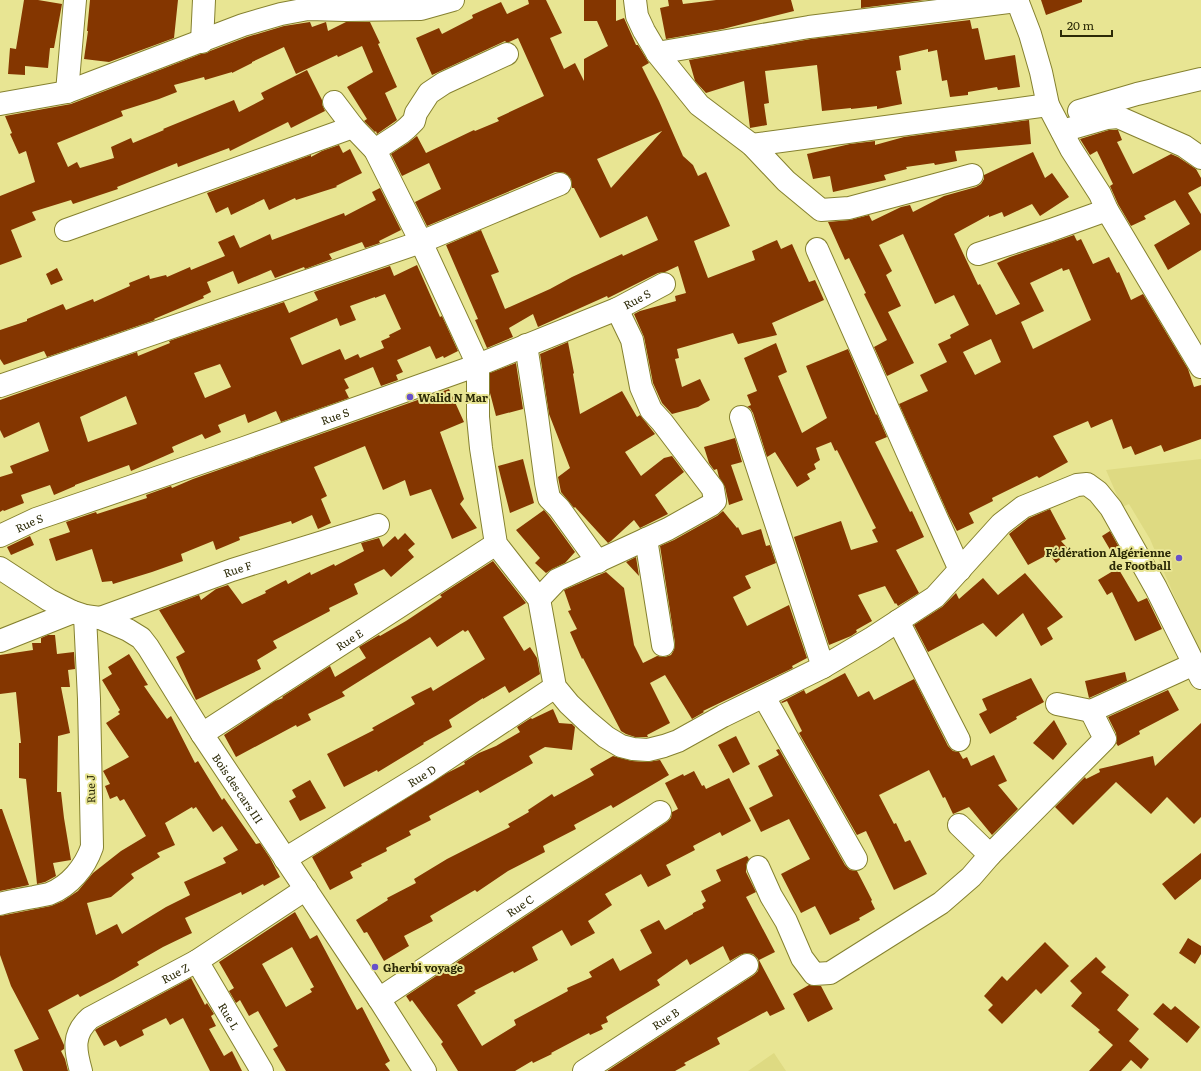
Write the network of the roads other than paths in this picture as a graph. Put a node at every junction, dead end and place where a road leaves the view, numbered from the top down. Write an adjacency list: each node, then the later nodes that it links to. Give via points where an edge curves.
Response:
1 (75, 0): 12 (street)
2 (204, 0): 8 (street)
3 (453, 0): 7 (street)
4 (635, 0): 9 (street, via 637,16)
5 (1017, 1): 9 (street, via 809,27); 15 (street, via 1030,34)
6 (308, 5): 7 (street, via 346,10); 8 (street, via 243,25)
7 (422, 5)
8 (202, 42): 12 (street)
9 (657, 53): 17 (street, via 699,105)
10 (507, 54): 18 (street, via 444,83 429,93 416,113 414,121 401,134)
11 (1201, 78): 15 (street)
12 (67, 92): 14 (street)
13 (334, 102): 16 (street)
14 (0, 104)
15 (1055, 118): 17 (street); 19 (street, via 1118,117 1184,146); 22 (street, via 1071,149 1100,194)
16 (353, 127): 18 (street); 23 (street)
17 (752, 146): 20 (street, via 786,181 821,210 849,208)
18 (375, 150): 24 (street)
19 (1201, 158)
20 (972, 175)
21 (560, 184): 24 (street)
22 (1106, 210): 26 (street); 31 (street)
23 (66, 230)
24 (421, 242): 30 (street); 32 (street)
25 (817, 249): 40 (street)
26 (978, 254)
27 (664, 284): 28 (street, Rue S)
28 (617, 309): 29 (street, Rue S); 36 (street, via 632,340 641,387 651,410 700,471 715,495 715,501 711,505)
29 (526, 345): 30 (street, Rue S); 38 (street, via 549,498)
30 (478, 365): 35 (street, Rue S, via 36,519); 37 (street, via 481,448)
31 (1201, 367)
32 (0, 386)
33 (741, 417): 46 (street)
34 (378, 525): 42 (street, Rue F)
35 (0, 536)
36 (646, 539): 38 (street); 45 (street)
37 (496, 544): 41 (street); 52 (street, Rue E)
38 (598, 562): 41 (street, via 557,580)
39 (0, 568): 42 (street, Bois des cars III, via 49,600)
40 (960, 570): 43 (street, via 935,597); 47 (street, via 1001,524 1023,507 1077,485 1087,484 1098,492 1111,508 1156,588)
41 (539, 599): 48 (street)
42 (86, 615): 44 (street, Rue F); 52 (street, Bois des cars III, via 128,630 141,638); 61 (street, Rue J, via 92,847 80,870 61,887 49,894)
43 (898, 621): 46 (street); 53 (street)
44 (0, 641)
45 (663, 645)
46 (823, 667): 49 (street)
47 (1197, 671): 51 (street)
48 (555, 687): 49 (street, via 587,722 606,737 621,746 648,750 678,741); 57 (street, Rue D, via 427,772)
49 (764, 697): 58 (street)
50 (1057, 704): 51 (street)
51 (1091, 711): 56 (street, via 1105,739)
52 (202, 734): 57 (street, Bois des cars III)
53 (959, 740)
54 (660, 812): 64 (street, Rue C)
55 (959, 825): 56 (street)
56 (990, 854): 59 (street, via 971,877 941,903 830,973 814,974 802,958)
57 (285, 859): 60 (street, Bois des cars III)
58 (856, 859)
59 (758, 867)
60 (306, 889): 62 (street, Rue Z); 64 (street, Bois des cars III)
61 (0, 904)
62 (197, 961): 65 (street, Rue Z, via 85,1022 76,1046); 66 (street, Rue L)
63 (747, 965): 68 (street, Rue B)
64 (379, 999): 67 (street, Bois des cars III)
65 (81, 1071)
66 (262, 1071)
67 (425, 1071)
68 (584, 1071)

